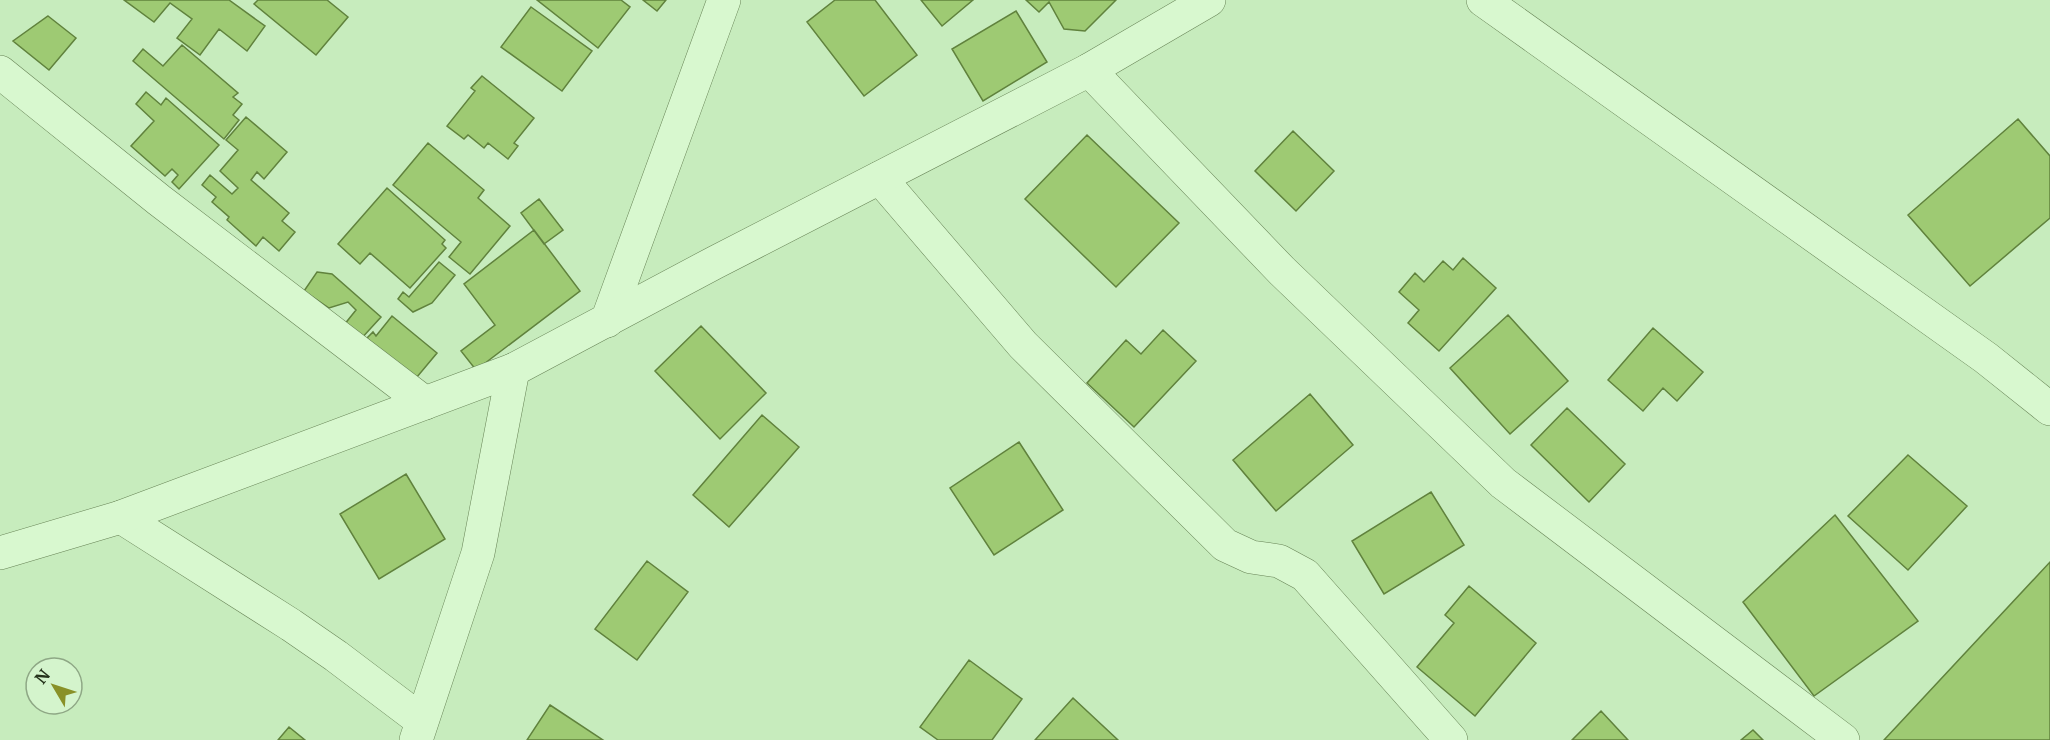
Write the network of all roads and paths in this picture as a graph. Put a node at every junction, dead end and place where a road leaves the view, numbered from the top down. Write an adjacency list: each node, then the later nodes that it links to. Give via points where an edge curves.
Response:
1 (724, 0): 7 (street)
2 (1209, 0): 4 (street)
3 (1483, 0): 10 (street, via 1986,358)
4 (1089, 70): 6 (street); 15 (street, via 1282,271 1503,483)
5 (0, 72): 9 (street, via 159,200)
6 (880, 178): 7 (street); 14 (street, via 1023,345 1100,423 1225,545 1251,556 1280,561 1305,575)
7 (607, 321): 8 (street)
8 (513, 370): 9 (street); 13 (street, via 478,553)
9 (425, 403): 11 (street)
10 (2050, 409)
11 (121, 517): 12 (street); 13 (street, via 336,656)
12 (0, 552)
13 (419, 730)
14 (1450, 740)
15 (1843, 740)

